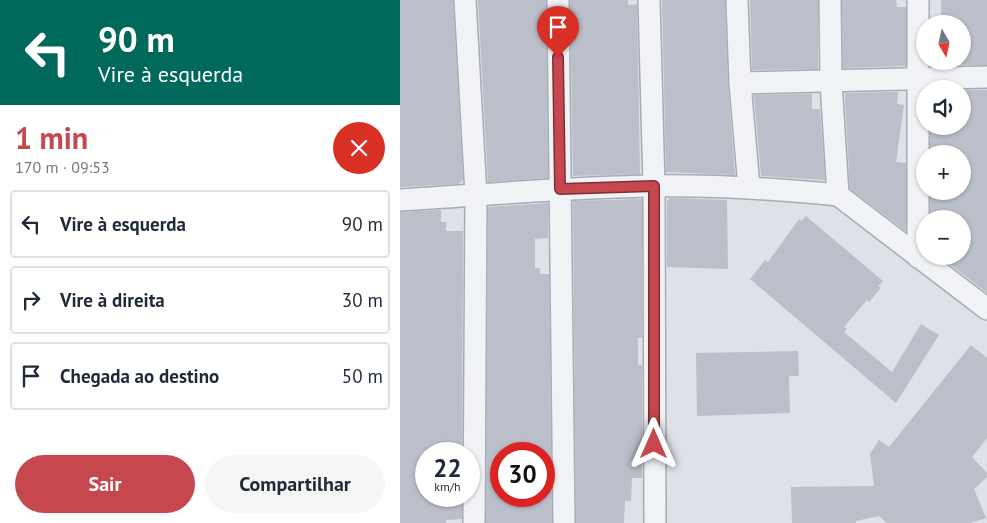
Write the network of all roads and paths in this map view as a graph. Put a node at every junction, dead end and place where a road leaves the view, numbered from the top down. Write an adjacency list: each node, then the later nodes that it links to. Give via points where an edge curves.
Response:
1 (466, 0): 14 (street)
2 (558, 0): 13 (street)
3 (649, 0): 11 (street)
4 (737, 0): 10 (street)
5 (830, 0): 9 (street)
6 (918, 0): 8 (street)
7 (987, 76): 8 (street)
8 (920, 78): 9 (street); 17 (street)
9 (831, 82): 10 (street); 15 (street)
10 (740, 83): 12 (street)
11 (654, 186): 12 (street); 13 (street); 23 (street)
12 (748, 187): 15 (street)
13 (560, 189): 14 (street); 22 (street)
14 (476, 195): 16 (street); 21 (street)
15 (838, 195): 18 (street)
16 (400, 200)
17 (919, 210)
18 (916, 255)
19 (929, 265): 20 (street)
20 (987, 309)
21 (474, 523)
22 (564, 523)
23 (655, 523)

